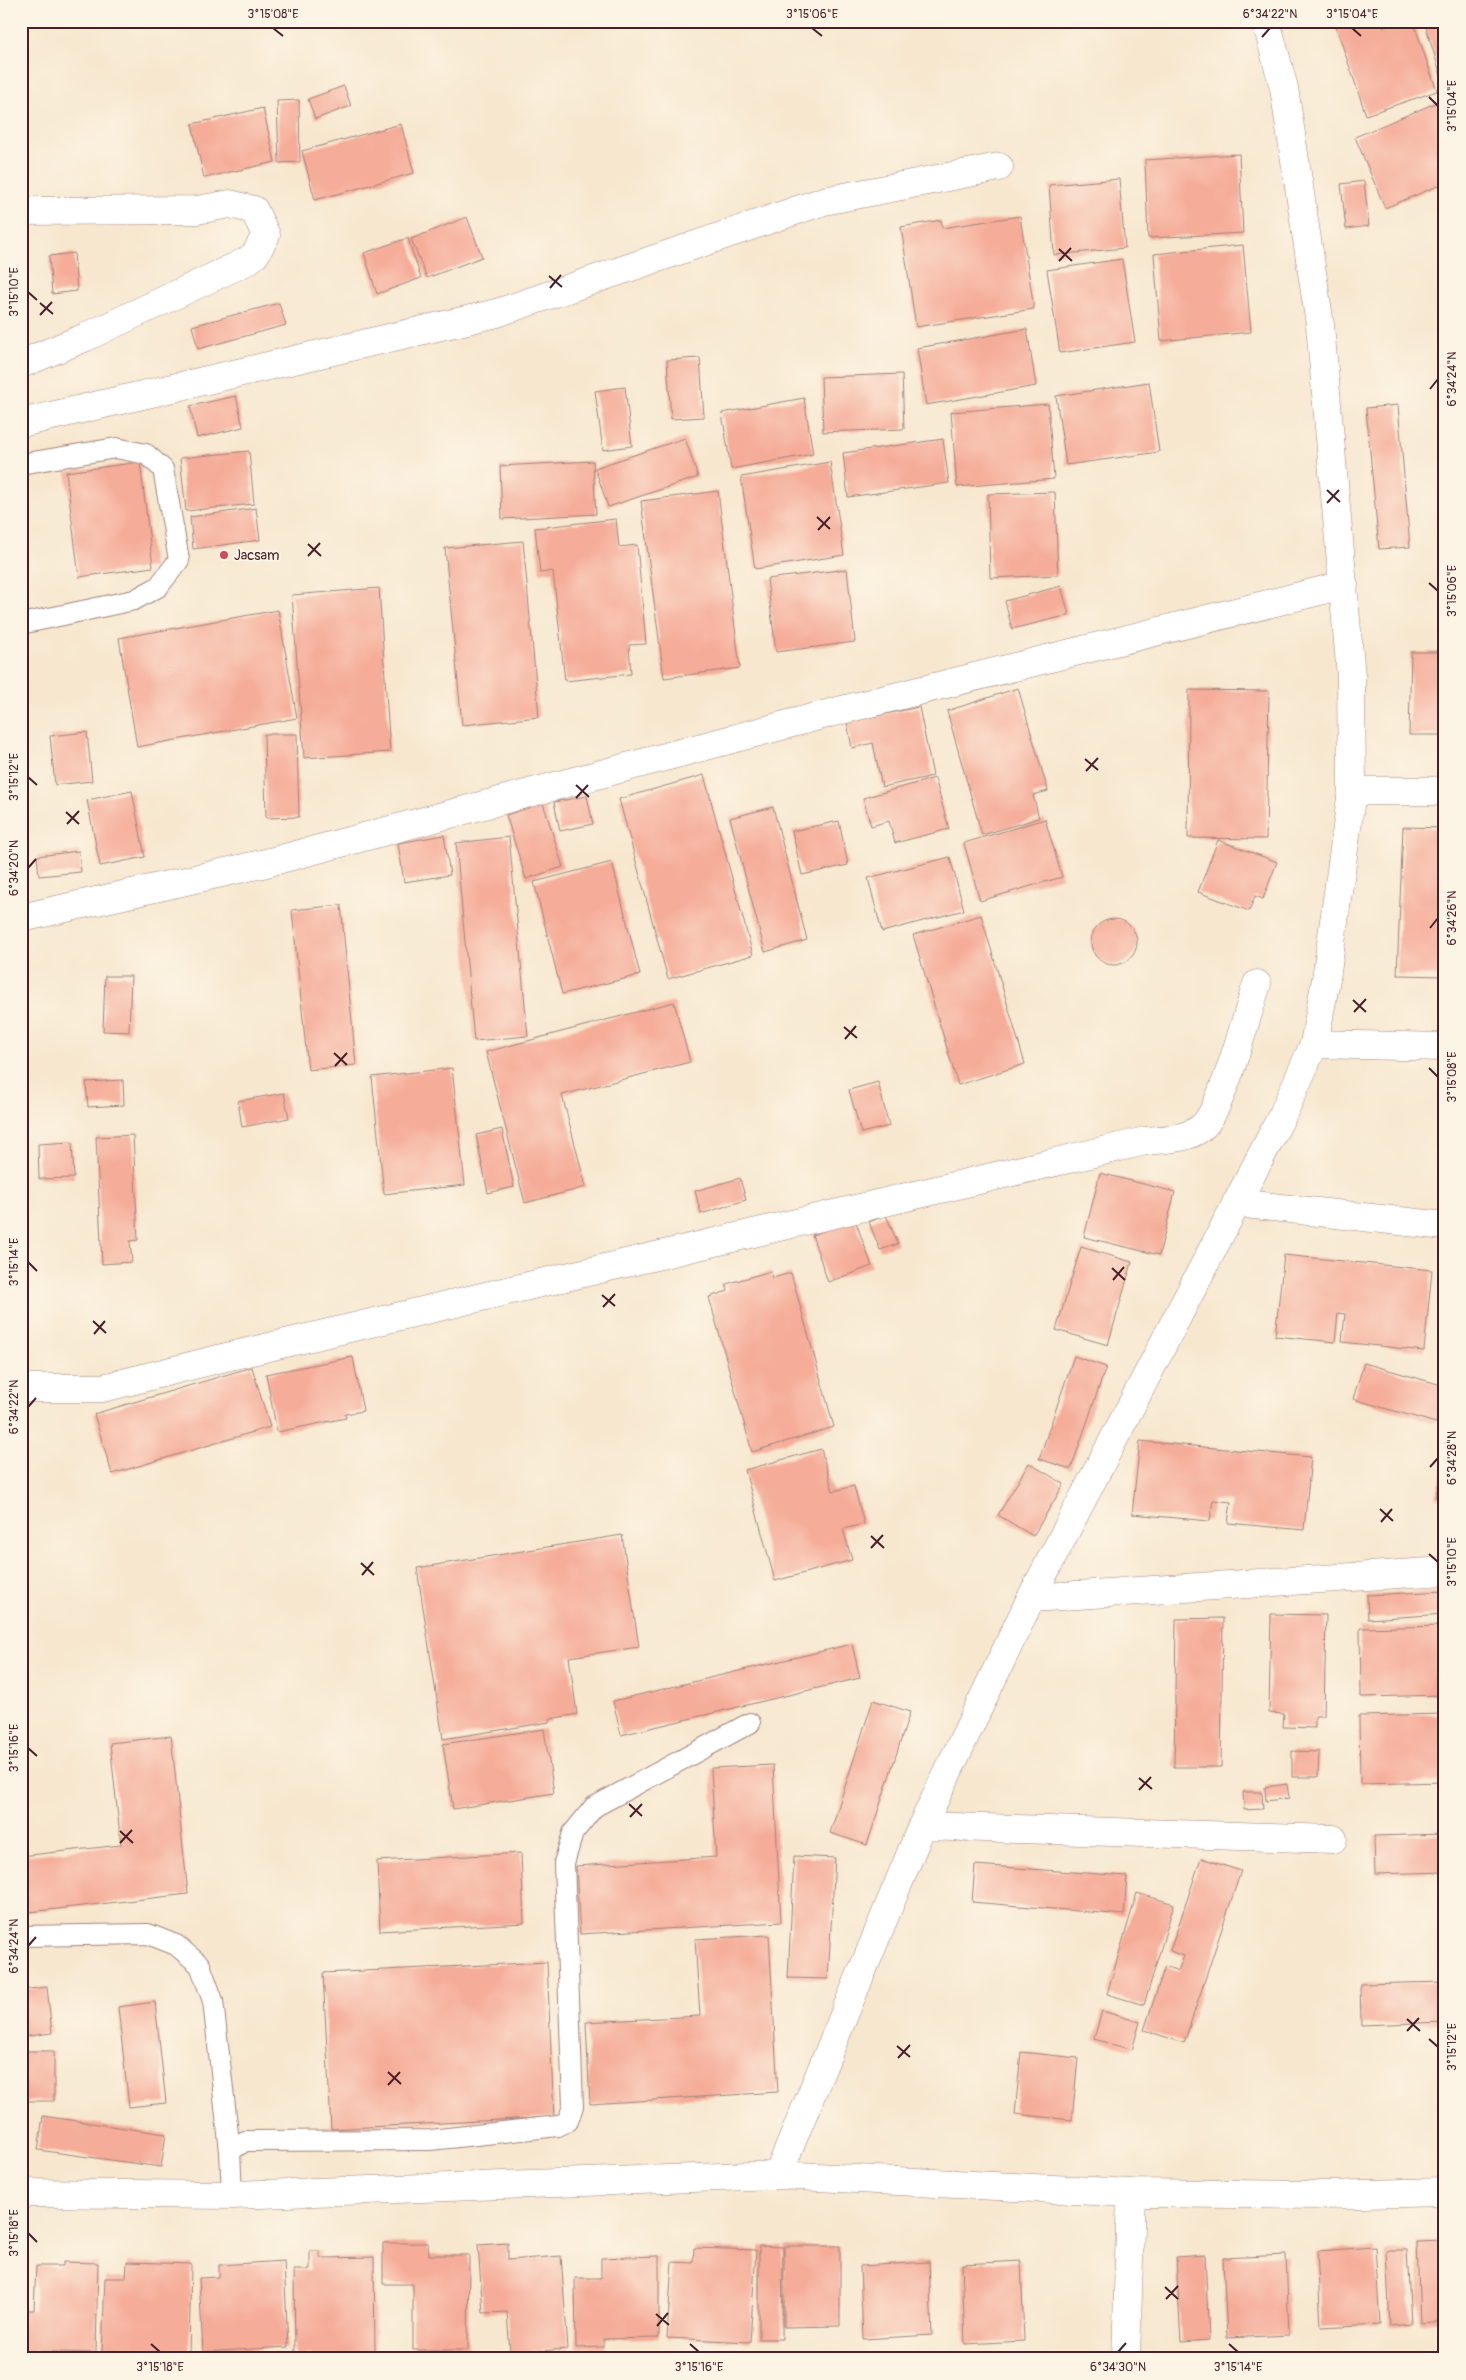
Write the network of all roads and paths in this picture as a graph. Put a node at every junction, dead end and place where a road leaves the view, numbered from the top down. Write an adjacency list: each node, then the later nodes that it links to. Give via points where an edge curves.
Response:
1 (1266, 21): 7 (street, via 1284,88 1320,325)
2 (999, 167): 5 (street, via 824,201 496,313)
3 (21, 211): 4 (street, via 197,210 230,204 254,210 266,236 255,255 247,261)
4 (21, 364)
5 (21, 423)
6 (21, 464): 8 (lane, via 116,448 146,454 163,469 179,560 158,587 134,600)
7 (1344, 585): 9 (street, via 1352,676); 11 (street, via 834,712 266,863)
8 (21, 624)
9 (1352, 790): 10 (street); 13 (street)
10 (1445, 791)
11 (21, 918)
12 (1257, 984): 17 (street, via 1218,1102 1204,1126 1180,1138 1136,1143 103,1388)
13 (1314, 1044): 14 (street); 15 (street, via 1283,1114)
14 (1445, 1047)
15 (1236, 1203): 16 (street); 19 (street)
16 (1445, 1226)
17 (21, 1388)
18 (1445, 1571): 19 (street)
19 (1030, 1598): 21 (street)
20 (750, 1723): 24 (lane, via 594,1807 573,1833 564,1863 573,2106 568,2121 558,2126 430,2140 262,2139 245,2141)
21 (922, 1826): 22 (street); 25 (street)
22 (1333, 1839)
23 (21, 1936): 24 (lane, via 148,1934 176,1945 200,1966 213,2001)
24 (230, 2150): 29 (lane)
25 (778, 2175): 28 (street); 29 (street)
26 (1445, 2192): 28 (street, via 1323,2195)
27 (21, 2193): 29 (street)
28 (1131, 2193): 30 (street)
29 (232, 2196)
30 (1126, 2359)

